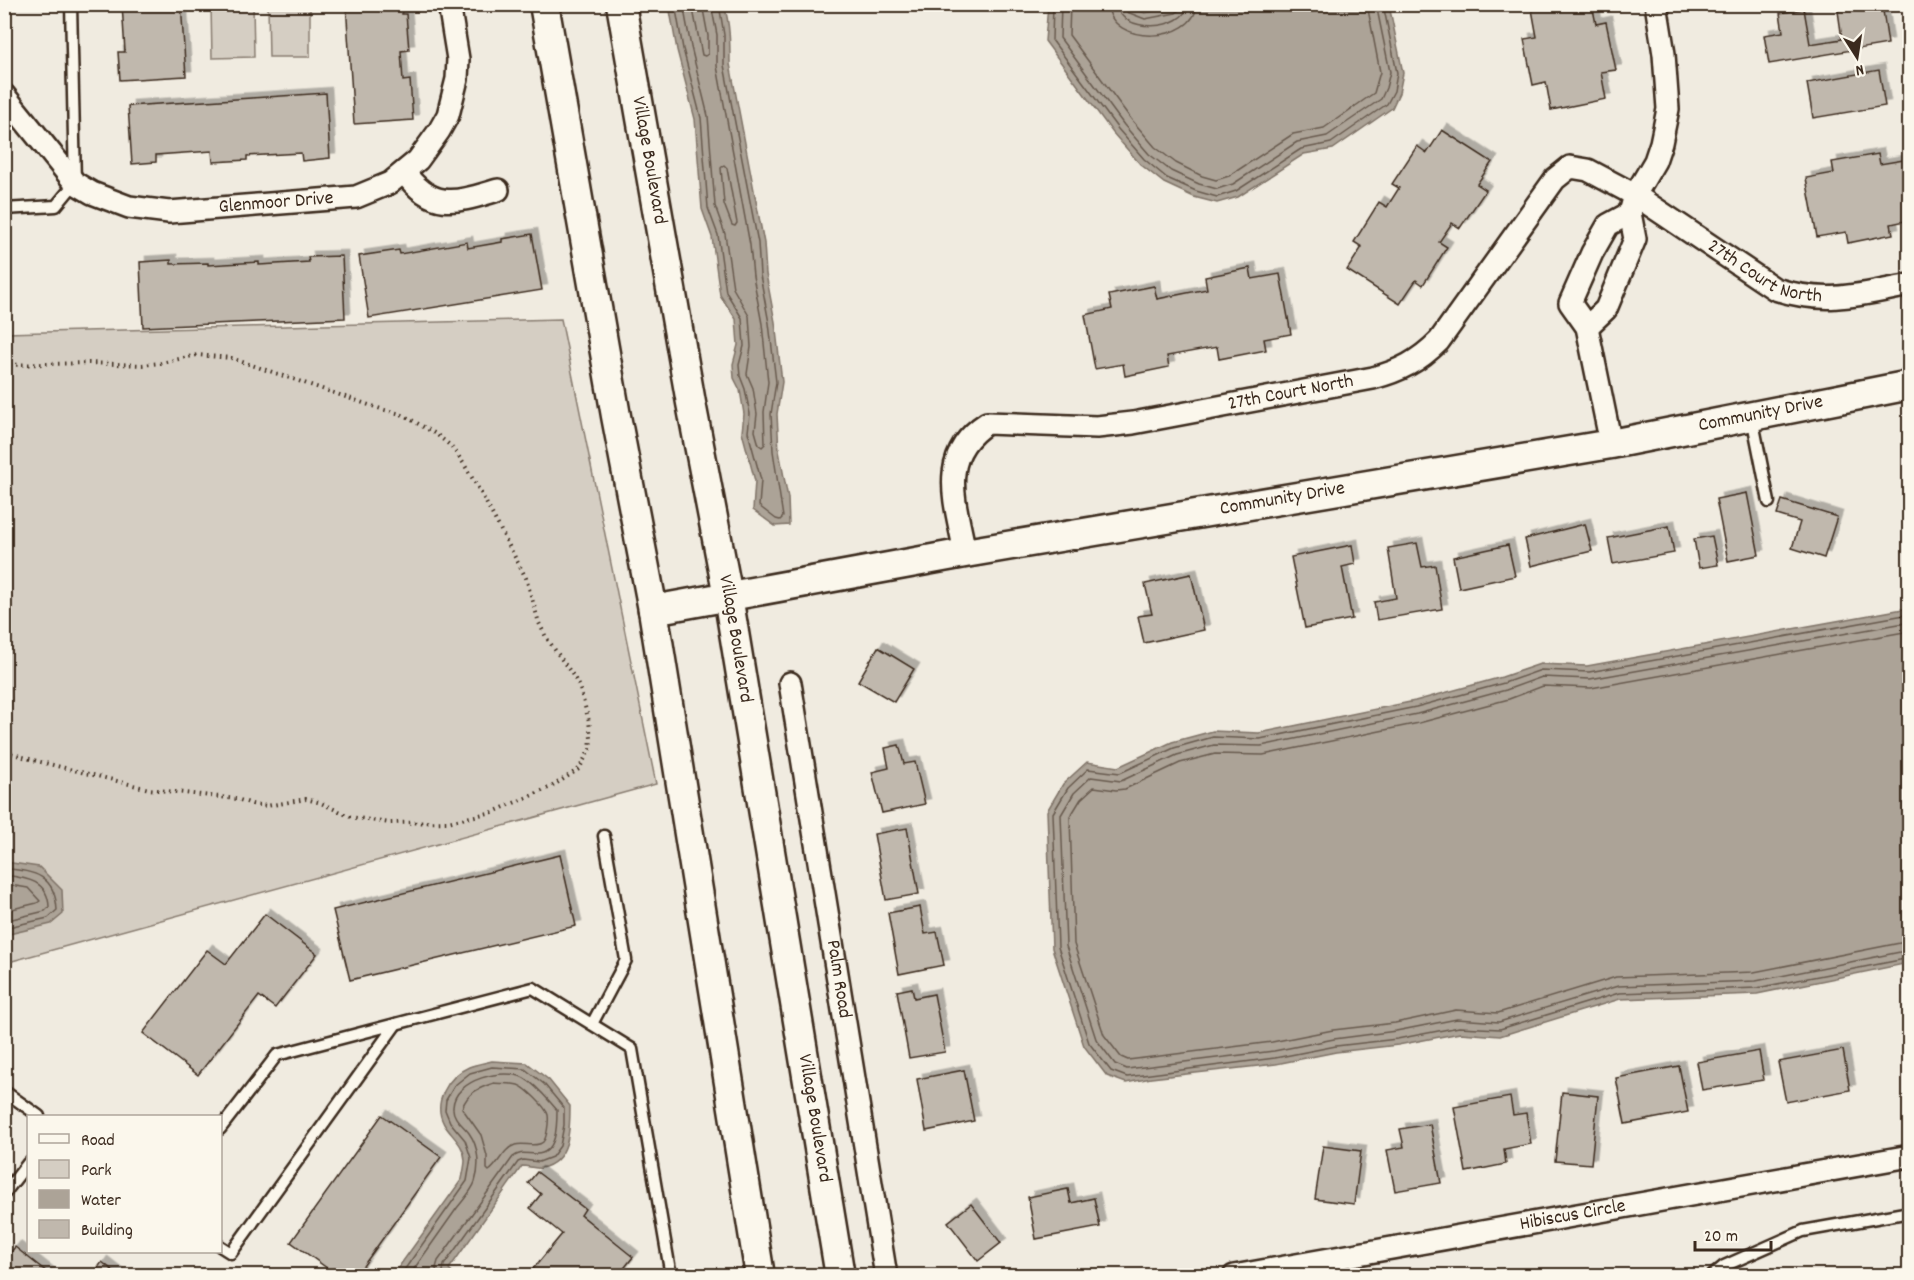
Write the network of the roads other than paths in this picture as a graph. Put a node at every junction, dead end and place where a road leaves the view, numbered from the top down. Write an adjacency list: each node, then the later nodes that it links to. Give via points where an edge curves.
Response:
1 (71, 4): 8 (lane)
2 (449, 4): 7 (street, Glenmoor Drive, via 458,60 453,97 440,131)
3 (544, 4): 20 (street)
4 (621, 4): 19 (street, Village Boulevard)
5 (1656, 4): 10 (street, via 1668,109 1655,161)
6 (6, 100): 8 (street, Glenmoor Drive)
7 (404, 172): 8 (street, Glenmoor Drive, via 390,183 357,197 169,212 120,204); 9 (street, via 430,198 467,199)
8 (75, 183): 11 (lane, via 56,206)
9 (498, 190)
10 (1632, 204): 12 (street, 27th Court North, via 1775,289 1799,297 1848,297); 13 (street, via 1635,239 1606,309); 13 (street, via 1608,225 1570,303); 18 (street, 27th Court North, via 1588,170 1570,167 1555,179 1439,341 1426,355 1392,373 1134,423 1097,427 987,423 972,432 955,464 952,483)
11 (4, 209)
12 (1910, 285)
13 (1587, 327): 16 (street)
14 (1910, 385): 15 (street, Community Drive)
15 (1752, 417): 16 (street, Community Drive); 17 (lane)
16 (1611, 444): 18 (street, Community Drive)
17 (1769, 502)
18 (965, 553): 19 (street, Community Drive)
19 (728, 596): 20 (street, Community Drive); 35 (street, Village Boulevard)
20 (653, 610): 34 (street)
21 (790, 683): 36 (street, Palm Road)
22 (604, 836): 24 (lane, via 626,960)
23 (396, 1024): 24 (lane, via 533,988); 27 (lane, via 277,1055); 32 (lane, via 231,1253)
24 (592, 1024): 33 (lane, via 632,1049)
25 (4, 1091): 26 (lane)
26 (38, 1115)
27 (222, 1126)
28 (1910, 1156): 37 (street, Hibiscus Circle)
29 (27, 1164): 30 (lane)
30 (4, 1194)
31 (1910, 1212): 38 (lane, via 1803,1231)
32 (222, 1247)
33 (671, 1275)
34 (760, 1275)
35 (840, 1275)
36 (885, 1275)
37 (1234, 1275)
38 (1712, 1275)

